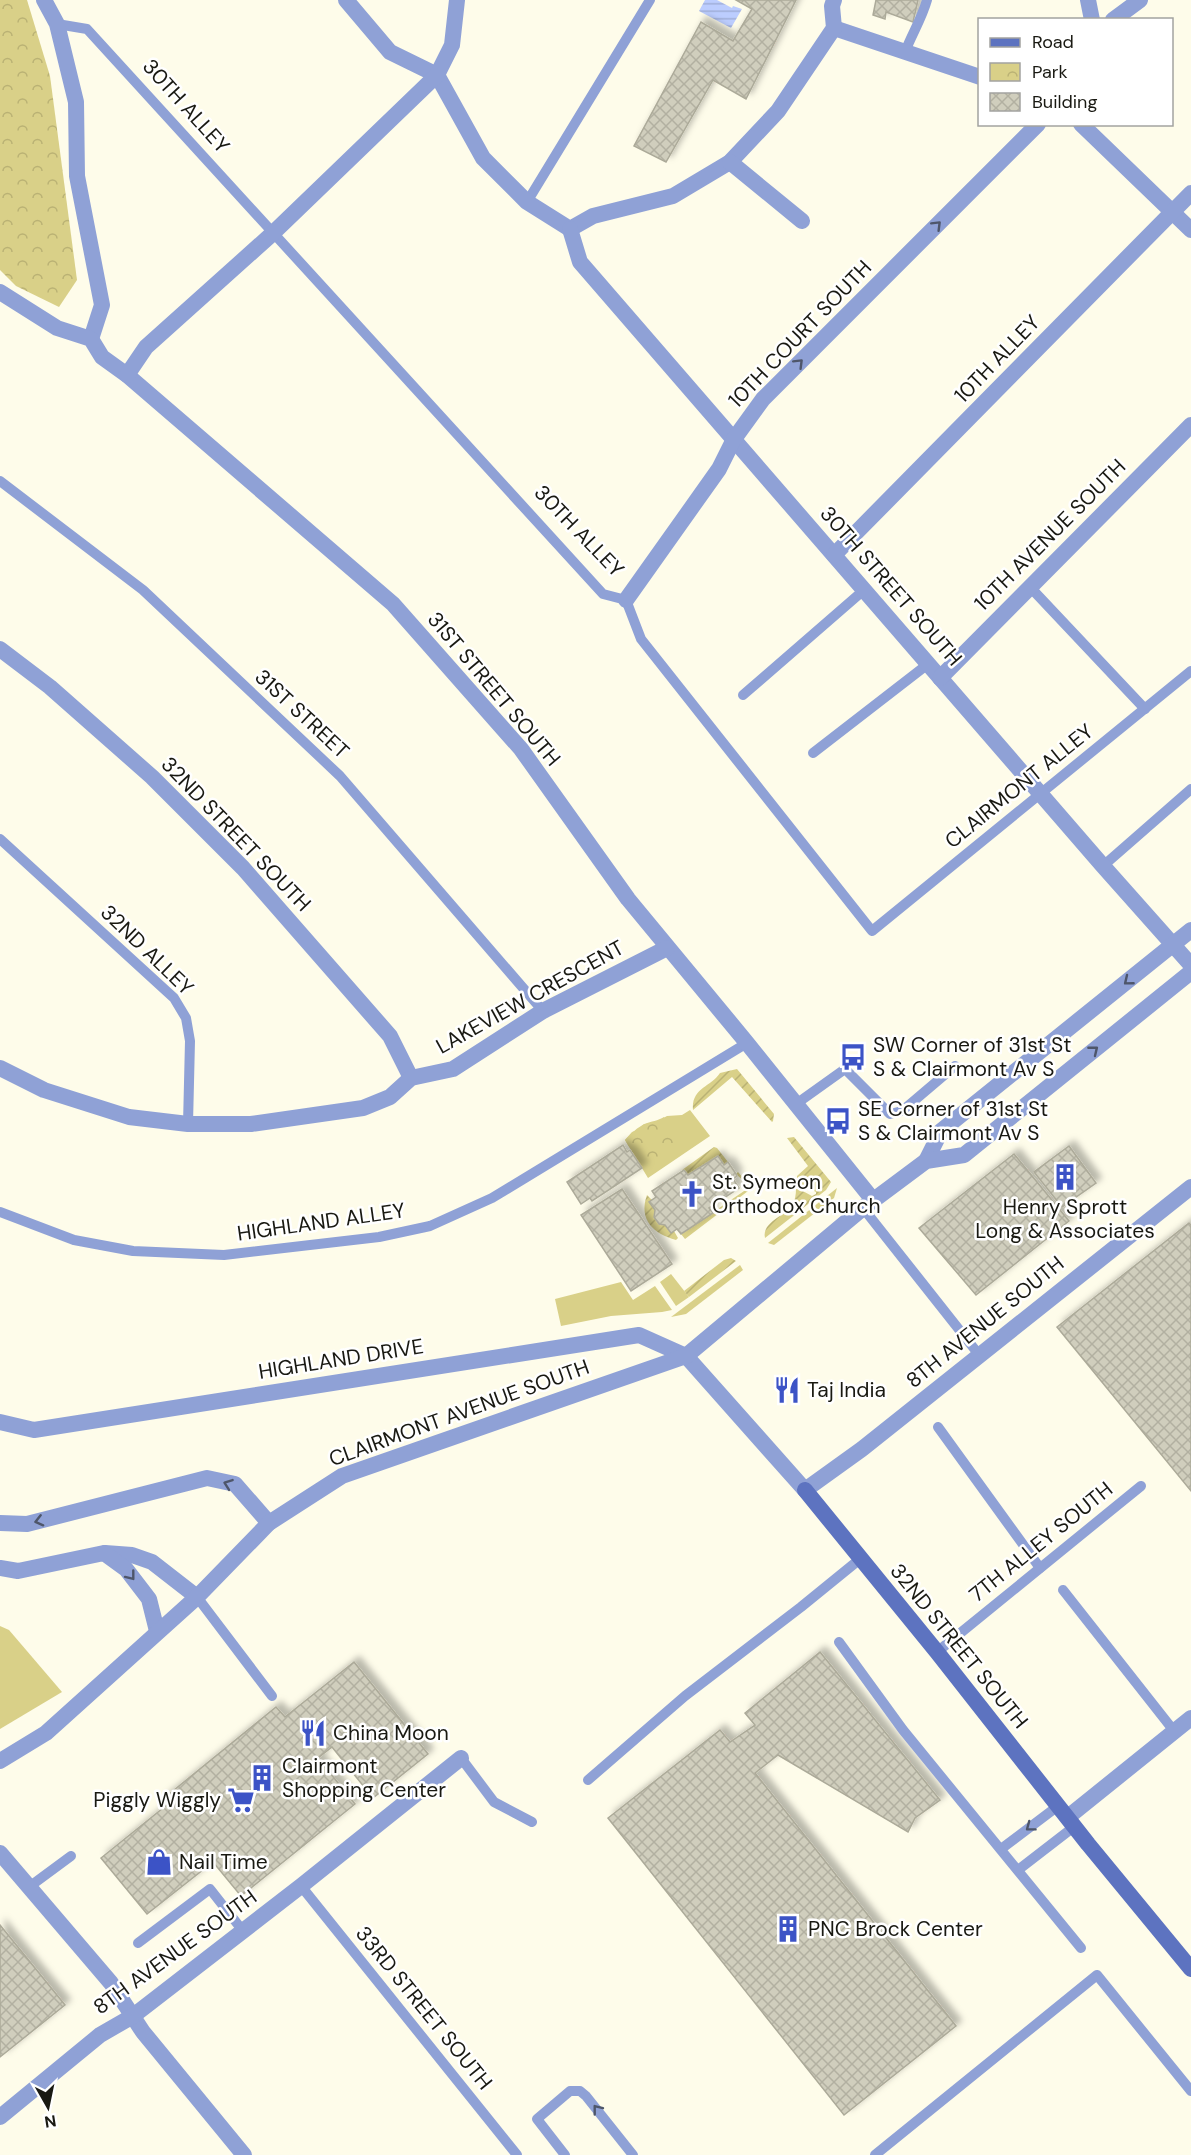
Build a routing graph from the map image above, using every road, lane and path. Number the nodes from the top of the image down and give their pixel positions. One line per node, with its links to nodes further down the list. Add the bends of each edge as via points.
1 (44, 0): 11 (street)
2 (346, 0): 14 (street, via 390,52)
3 (457, 0): 14 (street, via 452,45)
4 (650, 0): 20 (lane)
5 (834, 0): 12 (street)
6 (927, 0): 13 (lane)
7 (1088, 0): 9 (street)
8 (1140, 0): 10 (street)
9 (1092, 18)
10 (1116, 18)
11 (57, 24): 25 (lane, 30TH ALLEY, via 87,29); 27 (street, via 76,102 77,176 102,305)
12 (834, 27): 13 (street); 18 (street, via 778,111)
13 (905, 52): 15 (street)
14 (437, 75): 20 (street, via 483,158); 25 (street)
15 (978, 75)
16 (1036, 126): 30 (street, 10TH COURT SOUTH, one-way to 16, via 763,399)
17 (1084, 126): 21 (street)
18 (730, 162): 22 (street); 23 (street, via 672,196 593,216)
19 (1191, 193): 21 (street, 10TH ALLEY)
20 (527, 202): 23 (street)
21 (1172, 211): 24 (street); 32 (street, 10TH ALLEY)
22 (802, 221)
23 (570, 229): 30 (street, 30TH STREET SOUTH, via 580,262)
24 (1191, 230)
25 (272, 234): 28 (street, via 146,347); 35 (lane, 30TH ALLEY, via 603,594)
26 (0, 292): 27 (street, via 57,328)
27 (91, 339): 28 (street, 31ST STREET SOUTH, via 102,357)
28 (127, 375): 50 (street, 31ST STREET SOUTH, via 393,604 521,749)
29 (1191, 425): 33 (street, 10TH AVENUE SOUTH)
30 (734, 439): 32 (street, 30TH STREET SOUTH); 35 (street, 10TH COURT SOUTH, via 719,469)
31 (0, 481): 53 (lane, 31ST STREET, via 143,590 340,776)
32 (834, 555): 34 (street, 30TH STREET SOUTH)
33 (1030, 587): 39 (street, 10TH AVENUE SOUTH); 41 (lane)
34 (864, 590): 37 (street, 30TH STREET SOUTH); 40 (lane)
35 (626, 600): 48 (lane, 30TH ALLEY, via 641,639)
36 (0, 649): 57 (street, 32ND STREET SOUTH, via 50,687 152,777 243,868 390,1036)
37 (928, 664): 39 (street, 30TH STREET SOUTH); 42 (lane)
38 (1191, 671): 41 (lane, CLAIRMONT ALLEY)
39 (940, 678): 44 (street, 30TH STREET SOUTH)
40 (743, 695)
41 (1145, 709): 44 (lane, CLAIRMONT ALLEY)
42 (813, 753)
43 (1191, 789): 46 (lane)
44 (1041, 794): 46 (street, 30TH STREET SOUTH); 48 (lane, CLAIRMONT ALLEY)
45 (0, 839): 59 (lane, 32ND ALLEY, via 174,998 186,1018 190,1041)
46 (1103, 866): 49 (street, 30TH STREET SOUTH)
47 (1191, 930): 49 (street, CLAIRMONT AVENUE SOUTH)
48 (872, 931)
49 (1173, 945): 51 (street, 30TH STREET SOUTH); 60 (street, CLAIRMONT AVENUE SOUTH, one-way to 60, via 941,1131)
50 (667, 948): 53 (street, LAKEVIEW CRESCENT); 54 (street, 31ST STREET SOUTH)
51 (1191, 964)
52 (1191, 972): 60 (street, CLAIRMONT AVENUE SOUTH, one-way to 52, via 964,1155)
53 (543, 1011): 57 (street, LAKEVIEW CRESCENT, via 453,1069)
54 (747, 1043): 58 (street, 31ST STREET SOUTH); 63 (lane, HIGHLAND ALLEY, via 492,1198 429,1226 379,1237 224,1255 133,1251 74,1240)
55 (955, 1066): 58 (lane, via 902,1112 890,1114 844,1069)
56 (0, 1068): 59 (street, LAKEVIEW CRESCENT, via 44,1090 129,1117)
57 (411, 1078): 59 (street, LAKEVIEW CRESCENT, via 390,1097 363,1108 250,1124)
58 (796, 1104): 62 (street, 31ST STREET SOUTH)
59 (188, 1124)
60 (926, 1161): 62 (street, CLAIRMONT AVENUE SOUTH)
61 (1191, 1187): 65 (street, 8TH AVENUE SOUTH)
62 (868, 1204): 64 (street, CLAIRMONT AVENUE SOUTH); 65 (lane)
63 (0, 1212)
64 (686, 1356): 66 (street, HIGHLAND DRIVE, via 639,1335 34,1430); 69 (street, 32ND STREET SOUTH); 71 (street, CLAIRMONT AVENUE SOUTH, via 342,1476)
65 (980, 1356): 69 (street, 8TH AVENUE SOUTH)
66 (0, 1422)
67 (938, 1427): 75 (lane)
68 (1141, 1486): 75 (lane, 7TH ALLEY SOUTH)
69 (805, 1490): 73 (main road, 32ND STREET SOUTH)
70 (0, 1523): 71 (street, one-way to 70, via 235,1484 207,1478 27,1524)
71 (269, 1523): 77 (street, CLAIRMONT AVENUE SOUTH)
72 (104, 1553): 74 (street, via 18,1571); 77 (street, via 132,1555 152,1562); 78 (street, one-way to 78, via 126,1569 149,1599)
73 (860, 1559): 80 (main road, 32ND STREET SOUTH); 86 (lane, via 685,1695)
74 (0, 1568)
75 (1040, 1568): 80 (lane, 7TH ALLEY SOUTH)
76 (1064, 1590): 83 (lane)
77 (197, 1597): 78 (street, CLAIRMONT AVENUE SOUTH); 81 (lane)
78 (157, 1631): 85 (street, CLAIRMONT AVENUE SOUTH, via 46,1732)
79 (839, 1642): 89 (lane, via 903,1730)
80 (937, 1652): 87 (main road, 32ND STREET SOUTH)
81 (272, 1696)
82 (1191, 1718): 83 (street)
83 (1174, 1731): 87 (street)
84 (461, 1758): 88 (lane, via 494,1802); 93 (street, 8TH AVENUE SOUTH)
85 (0, 1761)
86 (588, 1780)
87 (1067, 1817): 89 (lane, one-way to 89); 92 (lane); 98 (main road, 32ND STREET SOUTH)
88 (532, 1822)
89 (1001, 1849): 92 (lane)
90 (0, 1852): 94 (street)
91 (71, 1856): 94 (lane)
92 (1018, 1870): 97 (lane)
93 (301, 1886): 95 (street, 8TH AVENUE SOUTH); 103 (lane, 33RD STREET SOUTH)
94 (29, 1887): 99 (street, via 111,1983)
95 (243, 1931): 96 (lane, via 210,1889); 99 (street, 8TH AVENUE SOUTH)
96 (138, 1943)
97 (1081, 1948)
98 (1191, 1969)
99 (133, 2016): 101 (street, 8TH AVENUE SOUTH, via 100,2036); 102 (street)
100 (1191, 2091): 106 (lane, via 1097,1975)
101 (0, 2116)
102 (244, 2155)
103 (517, 2155)
104 (565, 2155): 105 (lane, one-way to 104, via 580,2091 570,2091 537,2119)
105 (633, 2155)
106 (875, 2155)

